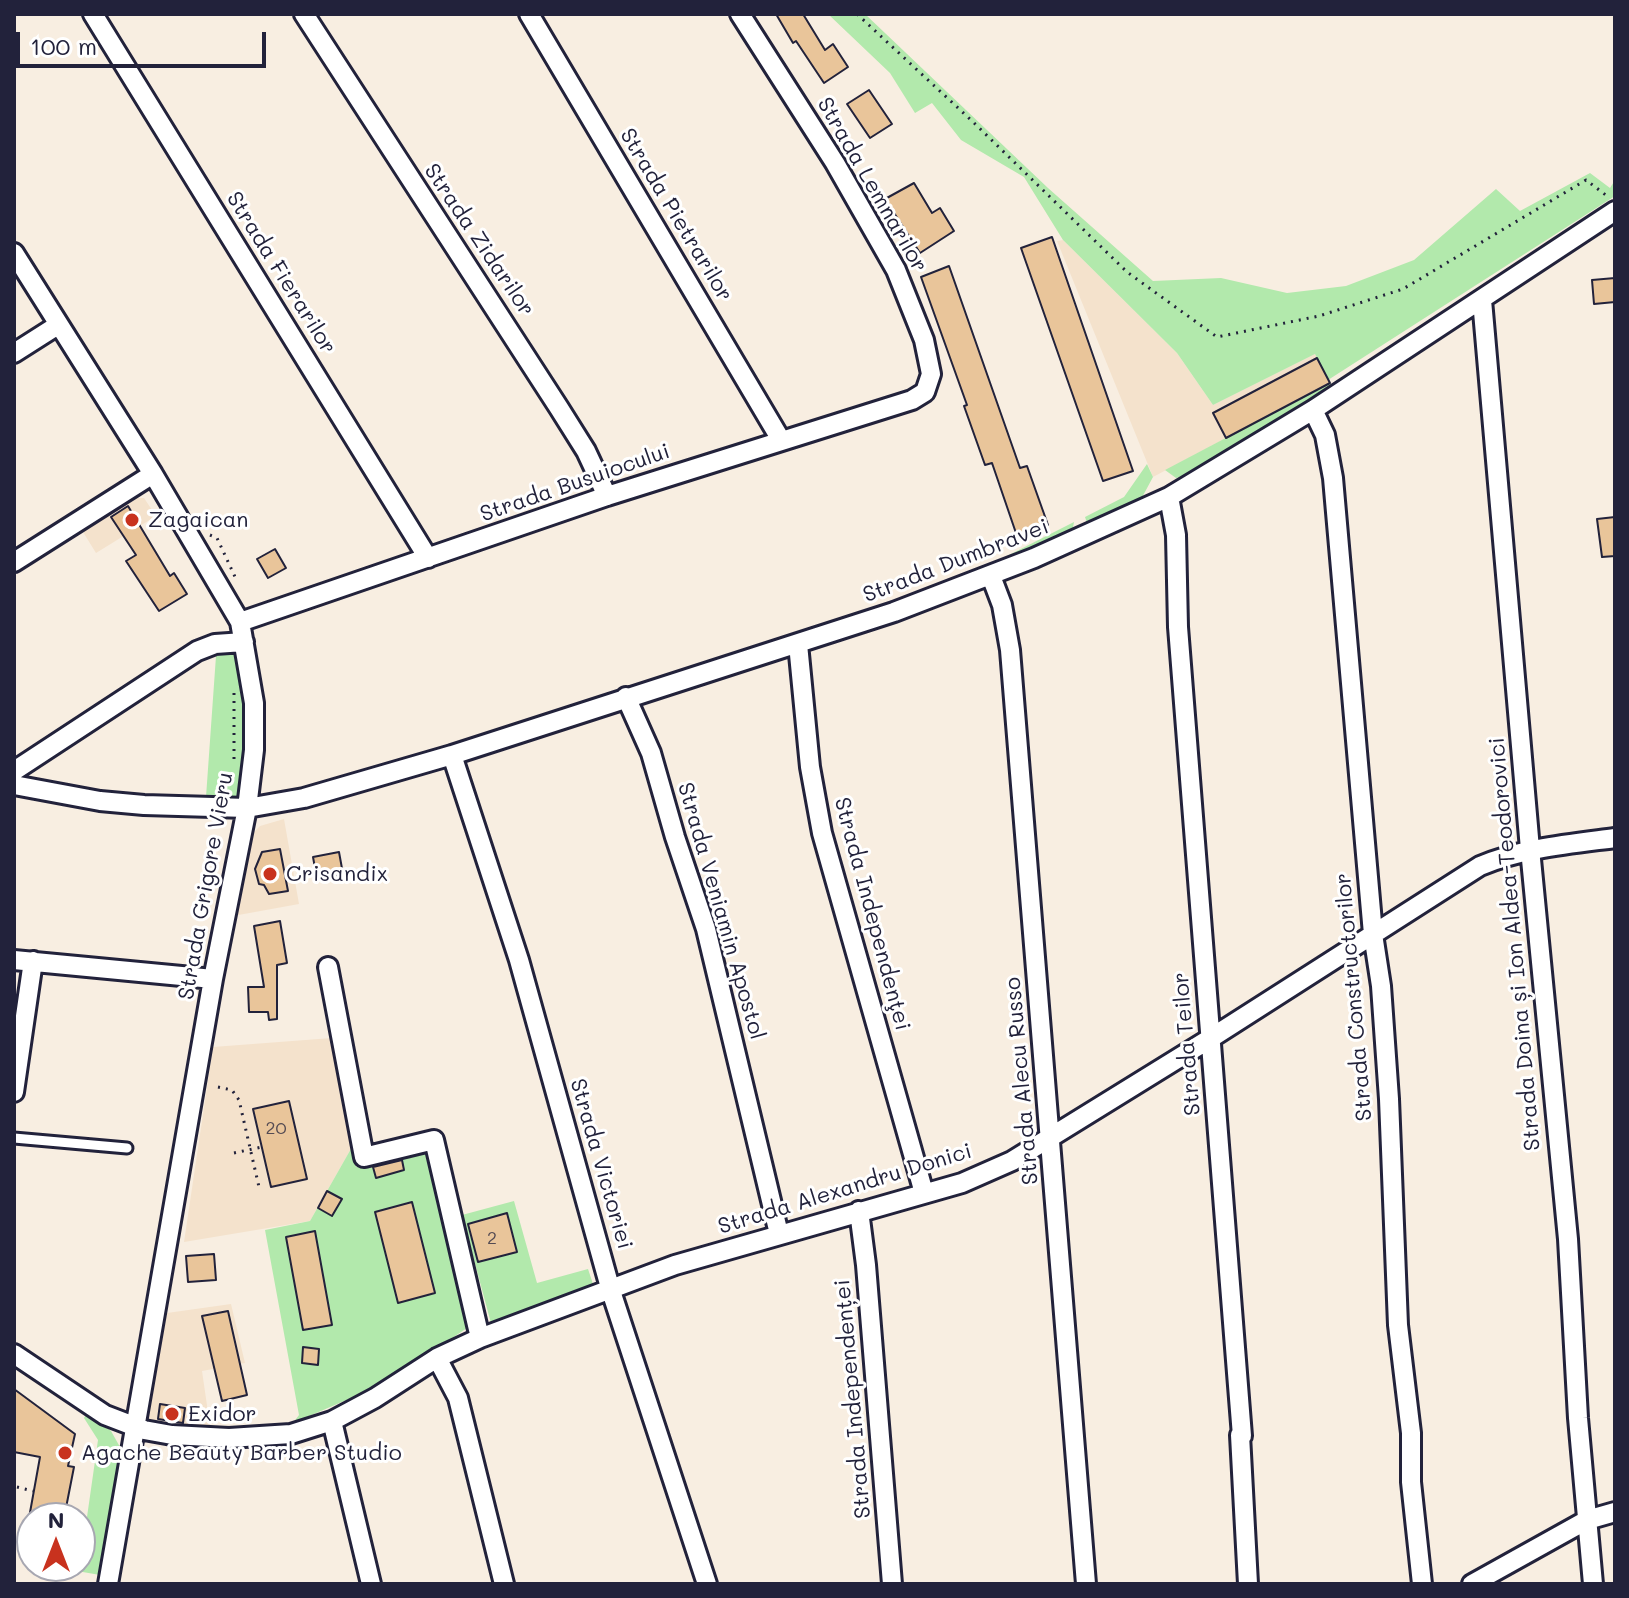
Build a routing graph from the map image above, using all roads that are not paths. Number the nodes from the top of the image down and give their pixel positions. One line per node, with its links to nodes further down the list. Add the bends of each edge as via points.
1 (93, 14): 16 (street, Strada Fierarilor)
2 (304, 14): 14 (street, Strada Zidarilor, via 559,408)
3 (529, 14): 12 (street, Strada Pietrarilor)
4 (740, 14): 10 (street, Strada Lemnarilor, via 896,270 924,340 931,374)
5 (1615, 211): 7 (street, Strada Dumbravei)
6 (14, 253): 8 (street, Strada Grigore Vieru)
7 (1482, 300): 11 (street, Strada Dumbravei); 28 (street, Strada Doina și Ion Aldea-Teodorovici)
8 (58, 325): 9 (street); 13 (street, Strada Grigore Vieru)
9 (14, 353)
10 (925, 392): 12 (street, Strada Busuiocului)
11 (1313, 410): 15 (street, Strada Dumbravei); 29 (street, Strada Constructorilor, via 1325,435 1333,478)
12 (781, 440): 14 (street, Strada Busuiocului)
13 (153, 474): 17 (street); 19 (street, Strada Grigore Vieru)
14 (607, 496): 16 (street, Strada Busuiocului)
15 (1169, 497): 18 (street, Strada Dumbravei); 33 (street, Strada Teilor, via 1176,535 1178,627)
16 (428, 558): 19 (street, Strada Busuiocului)
17 (14, 562)
18 (991, 576): 21 (street, Strada Dumbravei); 35 (street, Strada Alecu Russo, via 1010,650)
19 (240, 622): 20 (street, Strada Grigore Vieru)
20 (244, 642): 24 (street, via 197,651); 26 (street, Strada Grigore Vieru, via 255,728)
21 (798, 644): 22 (street, Strada Dumbravei); 38 (street, Strada Independenţei, via 822,833)
22 (626, 697): 23 (street, Strada Dumbravei); 40 (street, Strada Veniamin Apostol, via 651,753 706,929)
23 (452, 755): 26 (street, Strada Dumbravei, via 304,798); 41 (street, Strada Victoriei, via 519,960)
24 (14, 771)
25 (14, 785): 26 (street, Strada Dumbravei, via 100,801)
26 (247, 808): 32 (street, Strada Grigore Vieru)
27 (1615, 838): 28 (street, Strada Alexandru Donici)
28 (1530, 849): 29 (street, Strada Alexandru Donici, via 1480,866); 48 (street, Strada Doina și Ion Aldea-Teodorovici, via 1568,1239)
29 (1373, 934): 33 (street, Strada Alexandru Donici); 56 (street, Strada Constructorilor, via 1389,1099 1398,1325)
30 (23, 960): 32 (street); 34 (street)
31 (328, 967): 42 (street, via 364,1157 434,1140)
32 (213, 979): 46 (street, Strada Grigore Vieru)
33 (1211, 1038): 35 (street, Strada Alexandru Donici); 55 (street, Strada Teilor, via 1242,1436)
34 (14, 1092)
35 (1050, 1137): 38 (street, Strada Alexandru Donici, via 1012,1161); 54 (street, Strada Alecu Russo)
36 (14, 1138): 37 (lane)
37 (127, 1148)
38 (924, 1193): 39 (street, Strada Alexandru Donici)
39 (859, 1211): 40 (street, Strada Alexandru Donici); 53 (street, Strada Independenței)
40 (779, 1234): 41 (street, Strada Alexandru Donici, via 675,1265)
41 (611, 1291): 42 (street, Strada Alexandru Donici); 52 (street, Strada Victoriei)
42 (480, 1338): 44 (street, Strada Alexandru Donici)
43 (14, 1354): 46 (street, Strada Alexandru Donici, via 82,1401)
44 (437, 1358): 45 (street, Strada Alexandru Donici); 51 (street, via 458,1398)
45 (332, 1421): 46 (street, Strada Alexandru Donici, via 291,1434 229,1438); 50 (street)
46 (134, 1428): 49 (street, Strada Grigore Vieru)
47 (1615, 1512): 48 (street)
48 (1587, 1520): 57 (street); 58 (street, Strada Doina și Ion Aldea-Teodorovici)
49 (108, 1584)
50 (371, 1584)
51 (504, 1584)
52 (707, 1584)
53 (892, 1584)
54 (1086, 1584)
55 (1248, 1584)
56 (1422, 1584)
57 (1472, 1584)
58 (1593, 1584)

